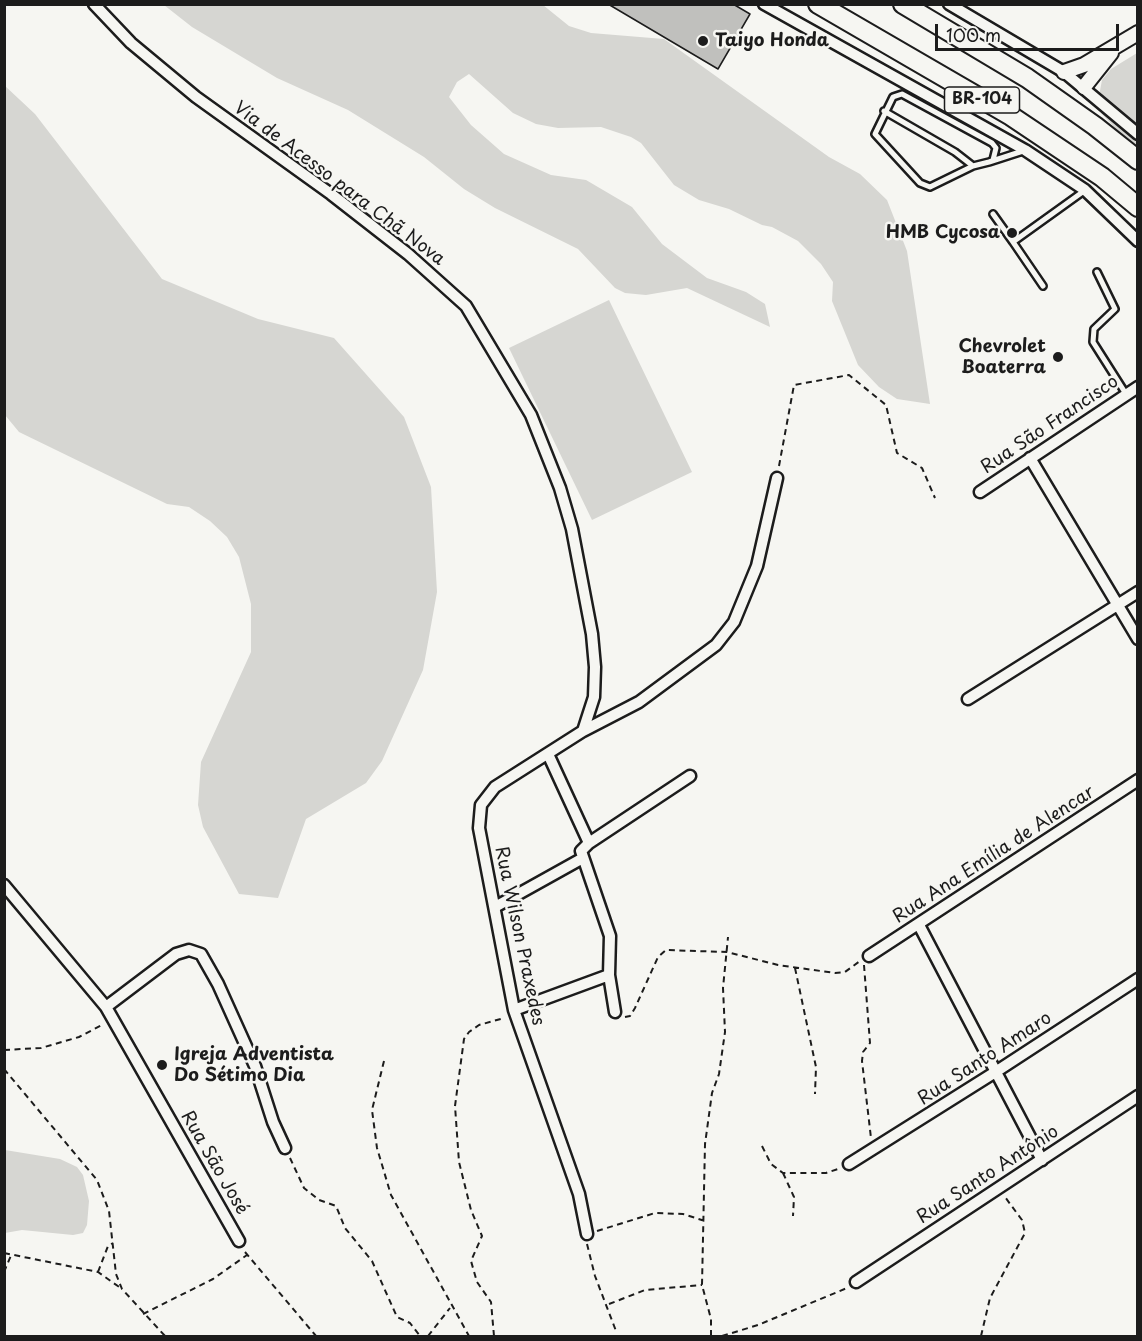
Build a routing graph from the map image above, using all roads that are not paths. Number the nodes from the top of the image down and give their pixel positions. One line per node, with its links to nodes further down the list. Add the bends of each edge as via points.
1 (94, 4): 32 (street, Via de Acesso para Chã Nova, via 131,43 196,98 348,207 438,278 466,306 531,415 572,529 595,667 594,697)
2 (764, 4): 12 (street)
3 (818, 4): 17 (highway, BR-104, via 1011,116 1102,177)
4 (903, 4): 14 (highway, BR-104, via 1027,78)
5 (949, 4): 8 (street)
6 (1137, 33): 7 (street)
7 (1114, 49): 8 (street); 9 (street)
8 (1064, 72): 9 (street)
9 (1084, 87): 11 (street)
10 (884, 111): 13 (lane, via 896,94 907,95 992,143 996,148); 15 (lane); 15 (lane, via 876,137 925,186 936,186)
11 (1137, 134)
12 (1025, 150): 13 (lane); 16 (street)
13 (993, 160): 15 (lane)
14 (1137, 160)
15 (974, 166)
16 (1085, 190): 19 (street); 20 (lane)
17 (1137, 207)
18 (993, 214): 20 (lane)
19 (1137, 241)
20 (1013, 242): 22 (lane)
21 (1097, 272): 24 (lane, via 1115,309 1094,328 1093,342)
22 (1043, 286)
23 (1137, 387): 24 (street, Rua São Francisco)
24 (1126, 394): 25 (street, Rua São Francisco)
25 (1030, 458): 27 (street, Rua São Francisco); 29 (street)
26 (777, 478): 32 (street, Rua Wilson Praxedes, via 757,566 727,632 706,654 639,702)
27 (980, 492)
28 (1137, 592): 29 (street)
29 (1116, 606): 30 (street); 31 (street)
30 (1137, 639)
31 (968, 699)
32 (583, 731): 33 (street, Rua Wilson Praxedes)
33 (548, 754): 36 (street); 39 (street, Rua Wilson Praxedes, via 495,787 481,805 479,828)
34 (690, 776): 36 (street)
35 (1137, 780): 40 (street, Rua Ana Emília de Alencar)
36 (589, 843): 37 (street, via 581,849)
37 (583, 858): 39 (street); 42 (street, via 610,936)
38 (4, 885): 44 (street)
39 (495, 907): 45 (street, Rua Wilson Praxedes)
40 (920, 925): 41 (street, Rua Ana Emília de Alencar); 47 (street)
41 (869, 956)
42 (609, 975): 45 (street); 46 (street)
43 (1137, 979): 47 (street, Rua Santo Amaro)
44 (106, 1007): 49 (street, via 176,954 189,950 201,954 255,1066); 53 (street, Rua São José)
45 (515, 1012): 52 (street, Rua Wilson Praxedes, via 579,1194)
46 (615, 1012)
47 (997, 1071): 50 (street); 51 (street, Rua Santo Amaro)
48 (1137, 1096): 50 (street, Rua Santo Antônio)
49 (285, 1148)
50 (1042, 1160): 54 (street, Rua Santo Antônio)
51 (849, 1164)
52 (586, 1234)
53 (239, 1241)
54 (856, 1282)

